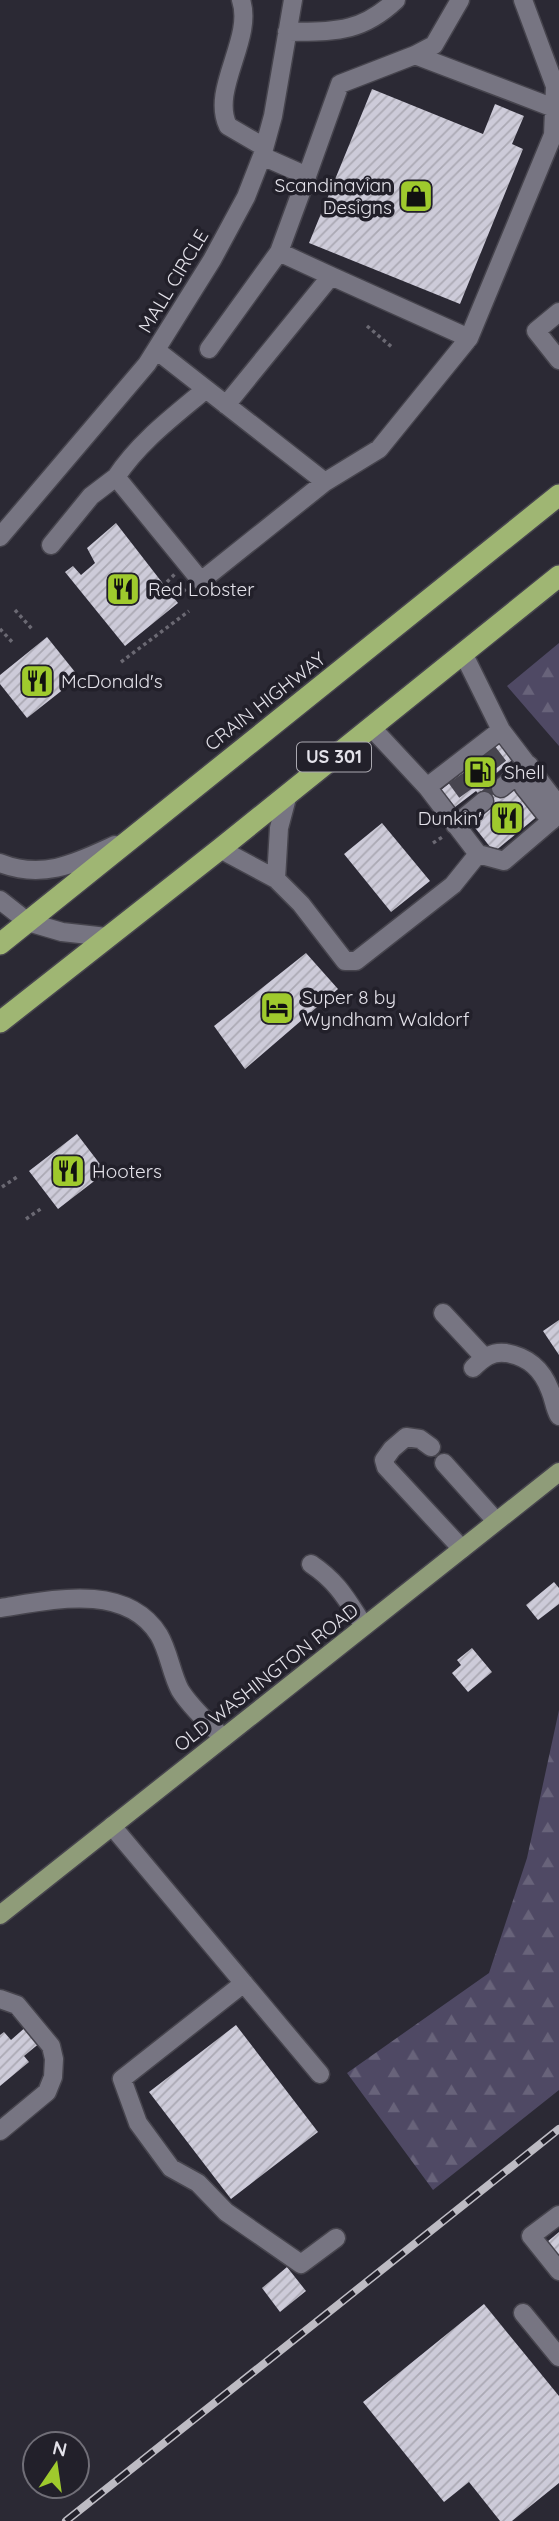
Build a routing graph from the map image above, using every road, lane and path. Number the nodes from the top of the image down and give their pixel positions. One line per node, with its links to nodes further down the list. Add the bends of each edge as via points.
1 (241, 0): 9 (street, via 241,30 222,107 228,127)
2 (293, 0): 6 (street, MALL CIRCLE)
3 (396, 0): 6 (street, via 363,24 343,30)
4 (460, 0): 7 (street, via 434,45)
5 (523, 0): 8 (street, via 555,86)
6 (287, 32): 9 (street, MALL CIRCLE)
7 (415, 55): 8 (street); 10 (street, via 340,84)
8 (554, 107): 15 (street, via 553,135)
9 (263, 151): 10 (street); 18 (street, MALL CIRCLE, via 246,197)
10 (307, 176): 11 (street)
11 (279, 252): 12 (street); 17 (street)
12 (331, 276): 15 (street); 21 (street)
13 (559, 312): 19 (street, via 536,331)
14 (367, 326): 16 (path)
15 (469, 338): 23 (street, via 379,449)
16 (393, 348)
17 (209, 349)
18 (156, 350): 20 (street); 25 (street, MALL CIRCLE)
19 (559, 360)
20 (206, 389): 21 (street); 22 (street, via 144,442)
21 (226, 405): 23 (street)
22 (116, 477): 23 (street, via 201,581); 26 (street, via 91,496)
23 (325, 482)
24 (559, 495): 44 (highway, CRAIN HIGHWAY)
25 (0, 537)
26 (51, 545)
27 (559, 576): 33 (highway, US 301)
28 (15, 610): 31 (path)
29 (189, 611): 34 (path)
30 (0, 629): 32 (path)
31 (32, 629)
32 (14, 644)
33 (463, 653): 35 (highway, US 301); 36 (street)
34 (121, 662)
35 (371, 727): 38 (street); 40 (highway, US 301)
36 (501, 730): 37 (street); 38 (street, via 471,760)
37 (530, 767): 39 (street); 42 (street, via 524,787)
38 (427, 786): 43 (street)
39 (501, 788)
40 (288, 794): 46 (highway, US 301); 49 (street, via 279,828)
41 (477, 802): 43 (street)
42 (556, 814): 47 (street, via 504,861)
43 (452, 829): 45 (path); 47 (street)
44 (131, 838): 48 (street, via 68,867 43,870); 51 (highway, CRAIN HIGHWAY)
45 (433, 843)
46 (220, 849): 49 (street); 52 (highway, US 301)
47 (478, 854): 49 (street, via 453,885 350,963)
48 (0, 863)
49 (276, 879)
50 (0, 900): 51 (street)
51 (29, 922): 52 (street, via 62,932); 53 (highway, CRAIN HIGHWAY)
52 (107, 937): 54 (highway, US 301)
53 (0, 944)
54 (0, 1022)
55 (17, 1177): 56 (path)
56 (2, 1187)
57 (42, 1208): 58 (path)
58 (26, 1219)
59 (443, 1313): 60 (street, via 478,1363 500,1353 533,1363)
60 (559, 1416)
61 (432, 1447): 65 (street, via 420,1438 406,1437 384,1460 386,1468)
62 (444, 1463): 64 (street)
63 (559, 1472): 64 (main road, OLD WASHINGTON ROAD)
64 (496, 1521): 65 (main road, OLD WASHINGTON ROAD)
65 (462, 1549): 68 (main road, OLD WASHINGTON ROAD)
66 (311, 1564): 68 (street, via 336,1584)
67 (0, 1608): 69 (street, via 72,1598 131,1608 151,1623 179,1688)
68 (364, 1626): 69 (main road, OLD WASHINGTON ROAD)
69 (223, 1738): 70 (main road, OLD WASHINGTON ROAD)
70 (112, 1826): 71 (main road, OLD WASHINGTON ROAD); 72 (street)
71 (0, 1915)
72 (244, 1983): 74 (street); 77 (street, via 122,2078 126,2090 138,2123 171,2168 198,2183 226,2212 301,2264)
73 (0, 1999): 75 (street, via 17,2005 51,2046 54,2059 47,2092)
74 (320, 2074)
75 (0, 2132)
76 (559, 2215): 78 (street, via 531,2236)
77 (336, 2238)
78 (559, 2271)
79 (523, 2313): 80 (street)
80 (559, 2357)

